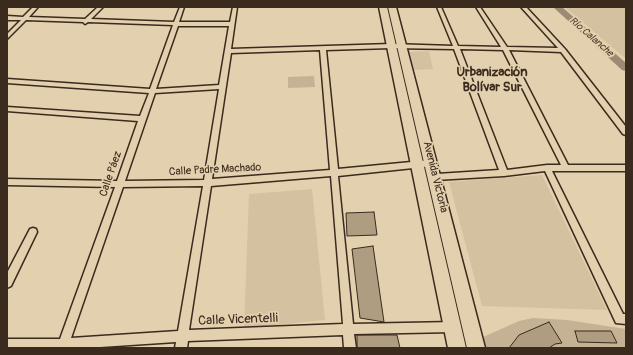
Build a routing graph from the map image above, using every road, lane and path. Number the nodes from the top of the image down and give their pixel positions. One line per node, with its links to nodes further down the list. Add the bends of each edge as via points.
1 (36, 7): 11 (street)
2 (101, 7): 12 (street)
3 (182, 7): 13 (street, Calle Páez)
4 (235, 7): 14 (street)
5 (383, 7): 16 (main road, Avenida Victoria)
6 (392, 7): 16 (main road, Avenida Victoria)
7 (439, 7): 17 (street)
8 (478, 7): 19 (street)
9 (523, 7): 20 (street)
10 (7, 18): 11 (street)
11 (25, 19): 12 (street); 15 (street)
12 (86, 22): 13 (street)
13 (175, 24): 14 (street); 25 (street, Calle Páez)
14 (232, 24): 21 (street)
15 (7, 37)
16 (397, 47): 17 (street); 18 (street); 29 (main road, Avenida Victoria)
17 (456, 47): 19 (street); 34 (street)
18 (323, 48): 21 (street); 33 (street)
19 (505, 48): 20 (street); 31 (street)
20 (563, 50): 28 (street)
21 (228, 51): 24 (street)
22 (10, 81): 23 (street); 25 (street)
23 (7, 87)
24 (222, 87): 25 (street); 37 (street)
25 (152, 90): 27 (street, Calle Páez)
26 (7, 109): 27 (street)
27 (142, 119): 38 (street, Calle Páez)
28 (626, 132)
29 (424, 164): 33 (street, Calle Padre Machado); 35 (main road, Avenida Victoria); 43 (main road, Avenida Victoria)
30 (547, 168): 31 (street); 34 (street); 41 (street, via 620,319)
31 (566, 168): 32 (street)
32 (626, 168)
33 (333, 173): 37 (street, Calle Padre Machado); 44 (street)
34 (504, 173): 35 (street)
35 (435, 177): 42 (main road, Avenida Victoria)
36 (7, 182): 38 (street, Calle Padre Machado)
37 (207, 183): 38 (street, Calle Padre Machado); 45 (street)
38 (118, 184): 47 (street, Calle Páez)
39 (33, 232): 40 (street)
40 (7, 283)
41 (626, 319)
42 (471, 326): 43 (street, Calle Vicentelli); 51 (main road, Avenida Victoria)
43 (453, 327): 44 (street, Calle Vicentelli); 50 (main road, Avenida Victoria)
44 (350, 329): 45 (street, Calle Vicentelli); 49 (street)
45 (183, 336): 47 (street, Calle Vicentelli); 48 (street)
46 (7, 345): 47 (street, Calle Vicentelli)
47 (63, 346)
48 (181, 348)
49 (350, 348)
50 (457, 348)
51 (476, 348)

